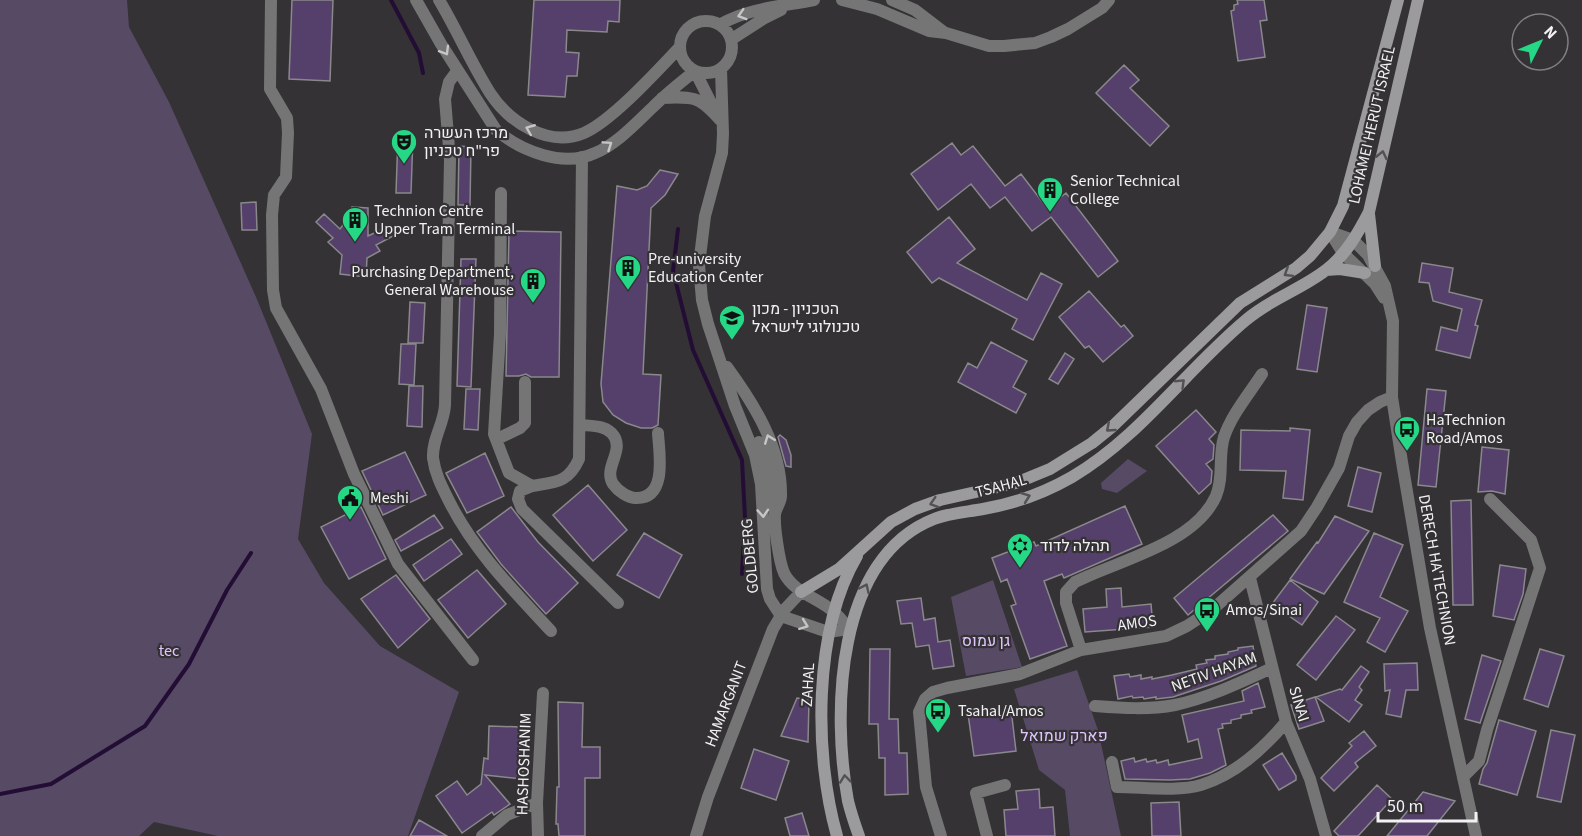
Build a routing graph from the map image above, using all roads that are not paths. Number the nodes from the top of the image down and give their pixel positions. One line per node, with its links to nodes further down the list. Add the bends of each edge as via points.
1 (271, 0): 47 (street, via 270,89 287,118 288,133 285,177 274,195 272,215 276,308 321,389 354,474 398,564)
2 (416, 0): 16 (street, one-way to 16)
3 (439, 0): 14 (street, one-way to 3, via 598,126 583,134 545,134 524,128 491,94)
4 (814, 0): 10 (street)
5 (842, 0): 12 (street, via 877,9 929,31)
6 (892, 0): 12 (street, via 915,10)
7 (1109, 0): 12 (street, via 1068,29 1035,43 989,46)
8 (1398, 0): 23 (main road, LOHAMEI HERUT ISRAEL, via 1343,206)
9 (1418, 0): 22 (main road, LOHAMEI HERUT ISRAEL, one-way to 9)
10 (793, 4): 11 (street, one-way to 11, via 734,17); 13 (street)
11 (721, 24): 13 (street); 14 (street, via 711,20 696,22 684,32)
12 (946, 33)
13 (732, 39): 15 (street, via 731,56)
14 (680, 47): 17 (street, via 685,62)
15 (721, 69): 17 (street, via 714,73); 19 (street, GOLDBERG)
16 (458, 71): 20 (street, via 488,119 508,140 545,155); 44 (street, via 449,82 445,99 450,160 449,276 445,405 434,444 435,471 460,523 478,549)
17 (695, 71): 18 (street); 19 (street)
18 (662, 98): 19 (street, via 695,98); 20 (street, one-way to 18, via 617,139)
19 (722, 122): 28 (street, GOLDBERG, via 722,153 705,216 699,265 704,308)
20 (582, 157): 32 (street)
21 (501, 193): 34 (street, via 500,334 494,434)
22 (1369, 212): 24 (main road, LOHAMEI HERUT ISRAEL); 27 (main road)
23 (1330, 232): 24 (street, DERECH HA'TECHNION); 25 (street, DERECH HA'TECHNION); 37 (main road, TSAHAL, one-way to 37, via 1296,268 1240,303 1092,443 1050,469 1016,483 915,509 891,522)
24 (1353, 240): 25 (main road, LOHAMEI HERUT ISRAEL); 27 (street, DERECH HA'TECHNION, via 1368,255)
25 (1344, 253): 26 (main road, TSAHAL); 27 (street, DERECH HA'TECHNION)
26 (1326, 270): 27 (main road); 43 (main road, TSAHAL, one-way to 26, via 875,567 914,529 935,519 1026,498 1070,478 1120,442 1245,320)
27 (1370, 270): 31 (street, DERECH HA'TECHNION, via 1390,306 1394,333)
28 (719, 356): 39 (street, GOLDBERG, one-way to 28, via 782,566 775,513 781,498 777,460 752,402); 42 (street, GOLDBERG, one-way to 42, via 755,455 767,589)
29 (1262, 374): 46 (street, via 1223,439 1221,478 1204,515 1186,532 1075,582 1066,592)
30 (525, 382): 34 (street, via 525,423)
31 (1392, 398): 38 (street, AMOS, via 1368,410 1357,422 1339,468 1306,523); 53 (street, DERECH HA'TECHNION, via 1430,628)
32 (581, 425): 33 (street, via 607,429 614,436 617,445 609,474 614,486 638,498 655,489 660,477); 35 (street, via 579,459 573,472 560,482)
33 (658, 433)
34 (497, 440): 35 (street, via 509,473)
35 (532, 486): 40 (street, via 520,490 522,509)
36 (1490, 499): 53 (street, via 1531,540 1540,568 1479,761)
37 (867, 543): 39 (main road, via 839,569); 41 (main road, ZAHAL, via 852,564)
38 (1250, 578): 46 (street, AMOS, via 1212,609 1166,636); 48 (street, SINAI)
39 (801, 592): 41 (street, GOLDBERG); 42 (street, HAMARGANIT)
40 (618, 603)
41 (835, 612): 43 (street, GOLDBERG); 45 (main road, ZAHAL)
42 (781, 616): 45 (street, one-way to 45); 58 (street, HAMARGANIT, via 758,665)
43 (849, 629): 45 (street); 60 (main road, TSAHAL, one-way to 43, via 849,804 842,747)
44 (550, 631)
45 (828, 632): 59 (main road, ZAHAL, via 822,748)
46 (1081, 650): 61 (street, AMOS, via 1020,674 947,688 925,699 919,712 926,787)
47 (472, 660)
48 (1272, 668): 50 (street, NETIV HAYAM, via 1173,705); 51 (street, SINAI)
49 (543, 693): 55 (street, HASHOSHANIM)
50 (1095, 706)
51 (1286, 722): 52 (street, via 1266,746 1228,774 1200,785 1117,787); 63 (street, SINAI, via 1310,780)
52 (1112, 762)
53 (1463, 777): 64 (street, DERECH HA'TECHNION)
54 (1005, 785): 62 (street, via 976,793)
55 (537, 803): 56 (street, via 507,815); 57 (street, HASHOSHANIM)
56 (482, 836)
57 (538, 836)
58 (696, 836)
59 (837, 836)
60 (859, 836)
61 (941, 836)
62 (987, 836)
63 (1326, 836)
64 (1476, 836)

